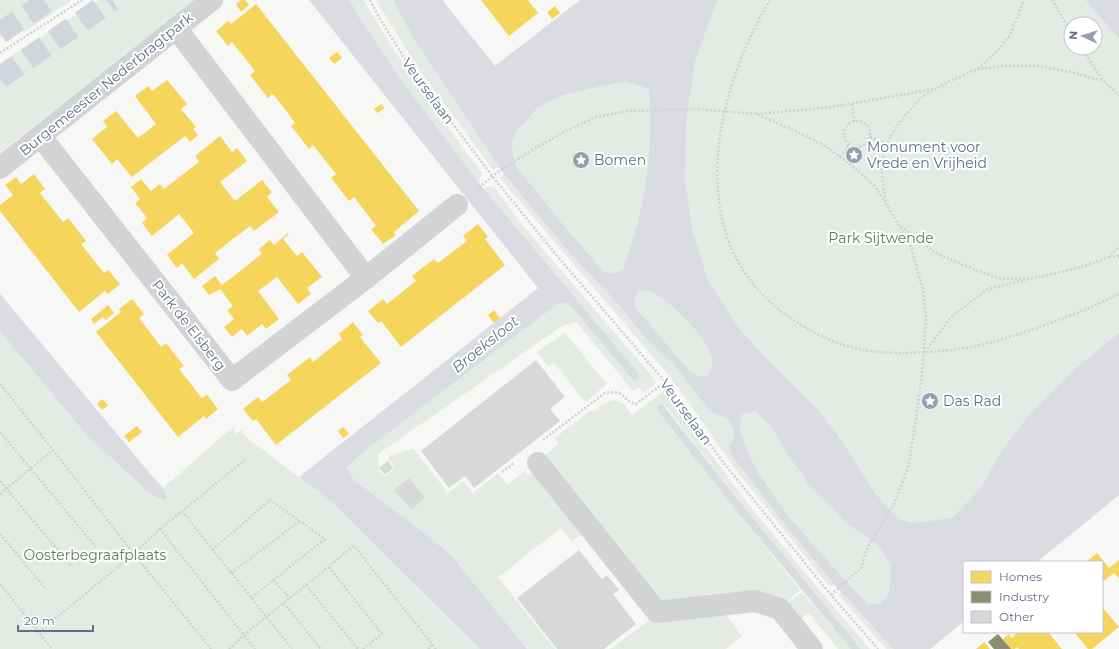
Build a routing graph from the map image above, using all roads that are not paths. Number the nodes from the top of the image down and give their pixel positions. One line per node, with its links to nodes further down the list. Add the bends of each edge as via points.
1 (212, 0): 2 (street, Burgemeester Nederbragtpark)
2 (176, 28): 3 (street, Burgemeester Nederbragtpark); 6 (street)
3 (41, 137): 4 (street, Burgemeester Nederbragtpark); 6 (street, Park de Elsberg, via 232,380)
4 (0, 168)
5 (457, 205): 6 (street, Park de Elsberg)
6 (366, 278)
7 (538, 453): 8 (street, via 657,612 755,600 780,609)
8 (812, 649)

